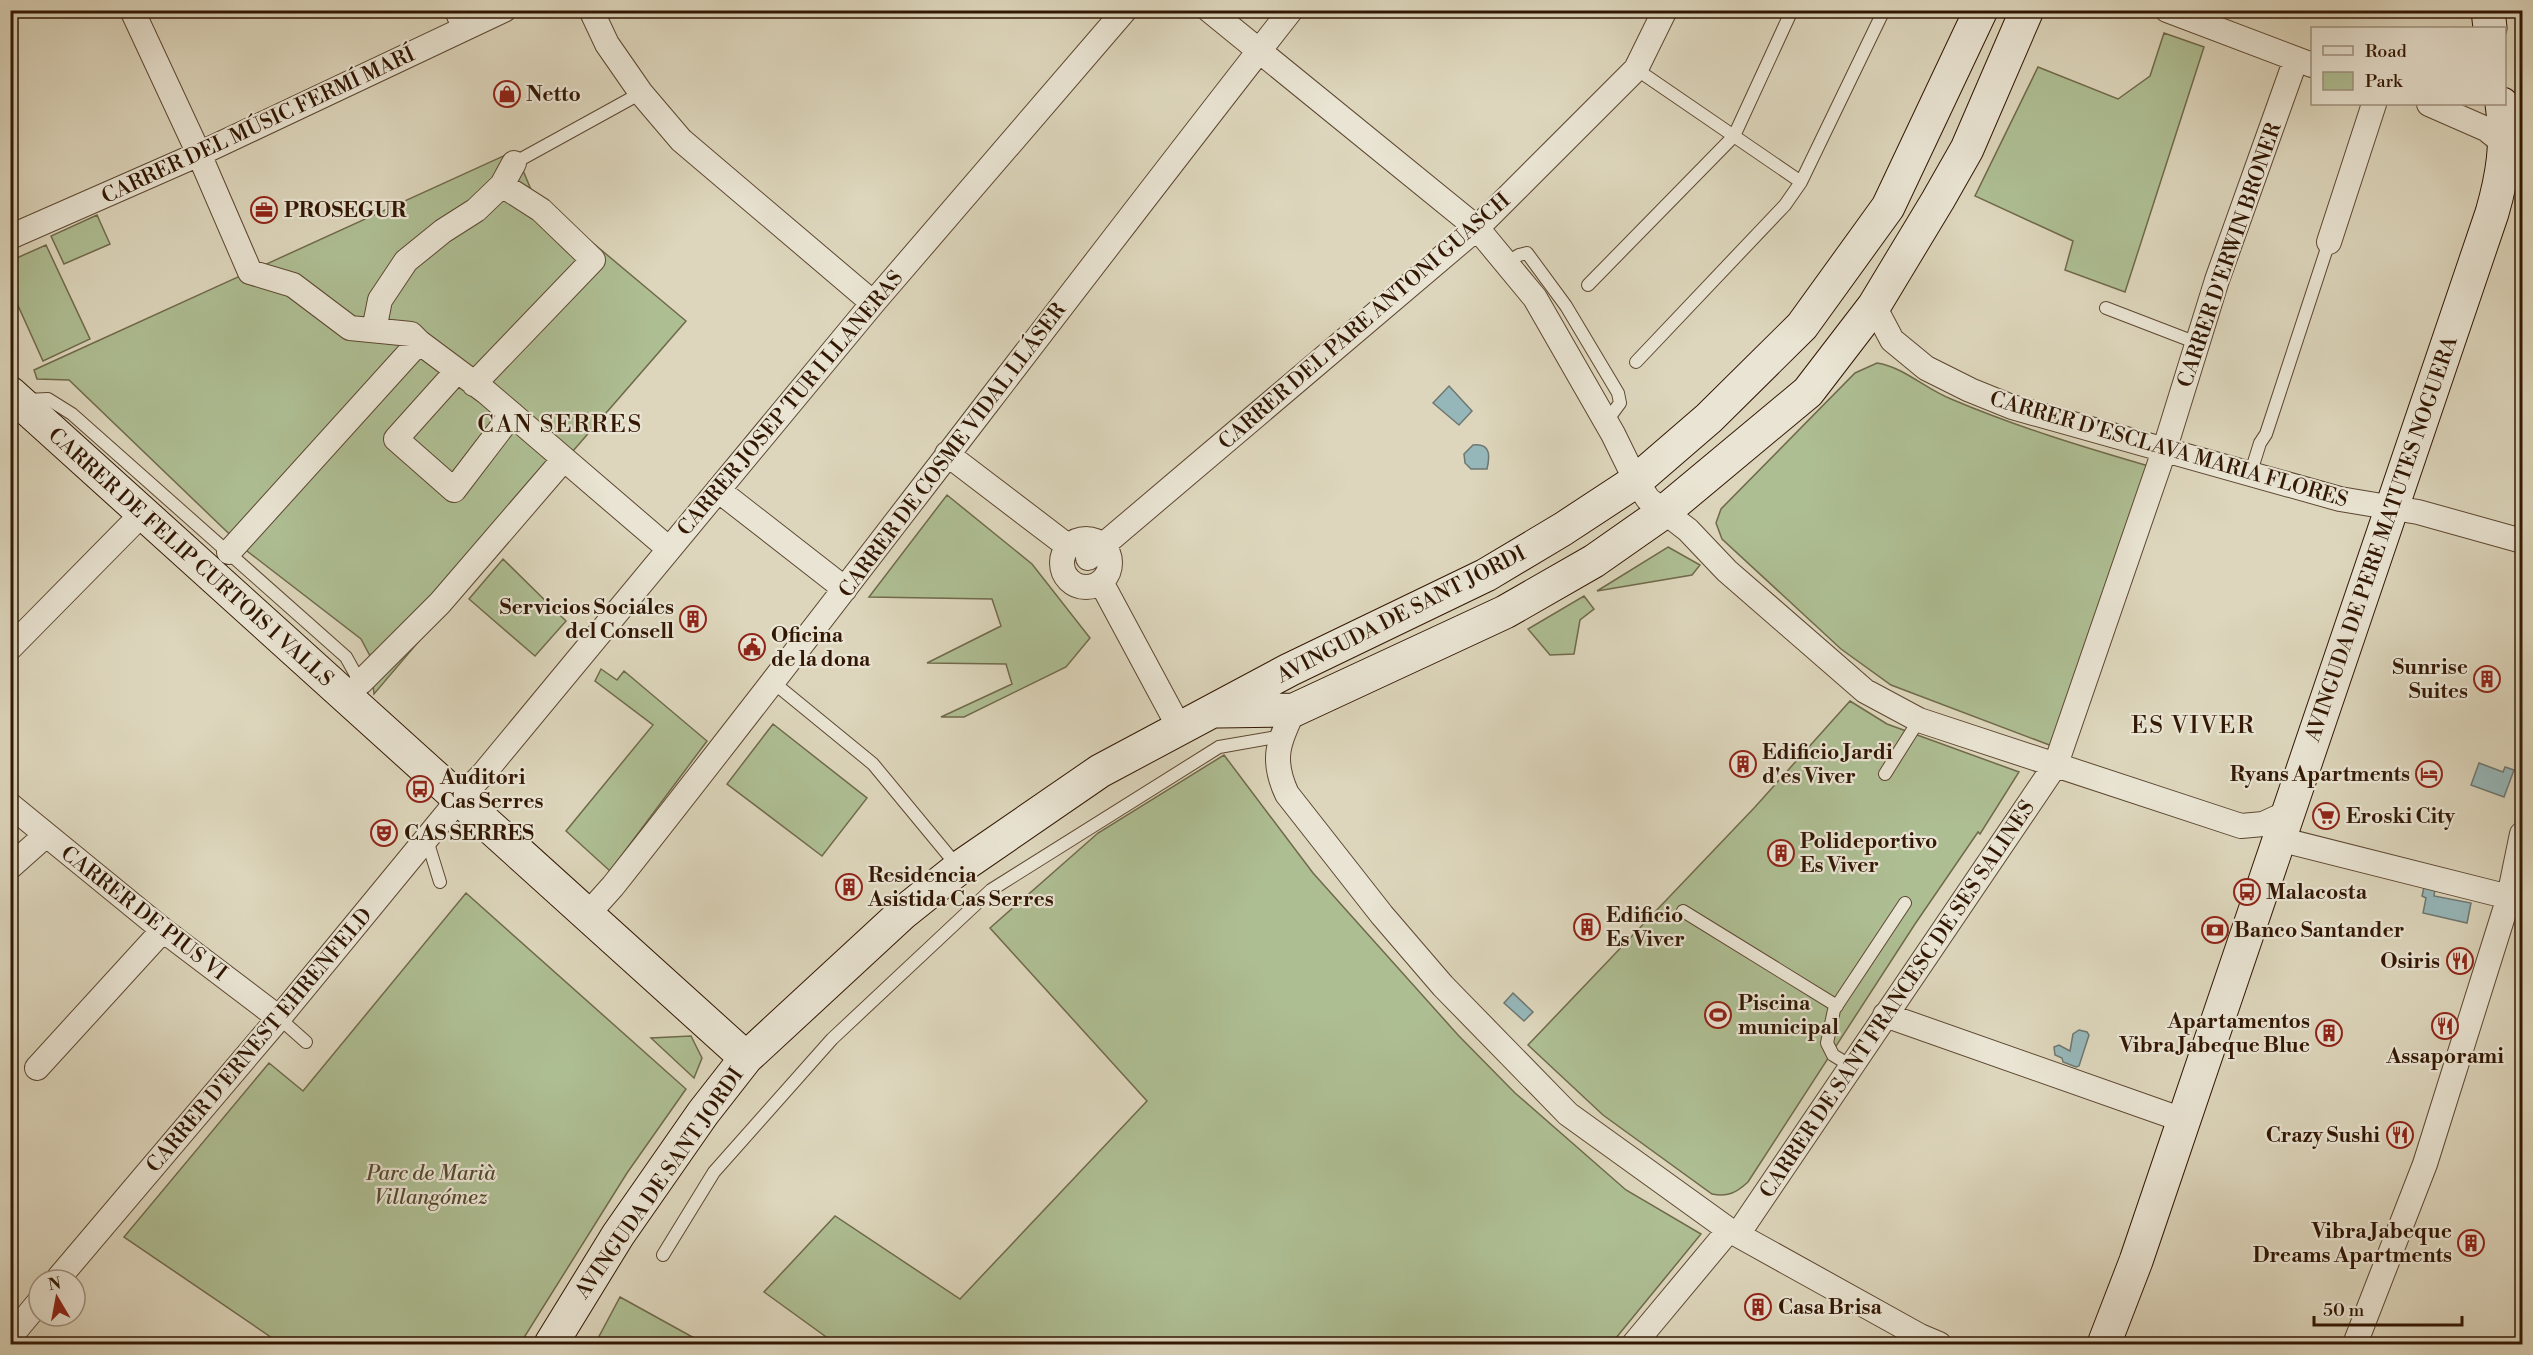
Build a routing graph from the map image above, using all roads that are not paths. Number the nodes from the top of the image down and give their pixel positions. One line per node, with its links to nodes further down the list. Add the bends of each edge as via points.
1 (132, 10): 26 (street)
2 (504, 10): 14 (street, CARRER DEL MÚSIC FERMÍ MARÍ)
3 (591, 10): 20 (street, via 607,44)
4 (1125, 10): 35 (street, CARRER JOSEP TUR I LLANERAS)
5 (1209, 10): 16 (street)
6 (1291, 10): 16 (street, CARRER DE COSME VIDAL LLÁSER)
7 (1665, 10): 18 (street, CARRER DEL PARE ANTONI GUASCH)
8 (1792, 10): 25 (lane)
9 (1884, 10): 29 (lane)
10 (1981, 10): 49 (street, AVINGUDA DE SANT JORDI, via 1888,207 1802,326 1709,418)
11 (2027, 10): 36 (street, AVINGUDA DE SANT JORDI, via 1967,149)
12 (2167, 10): 17 (street)
13 (2488, 10): 15 (street)
14 (455, 21): 26 (street, CARRER DEL MÚSIC FERMÍ MARÍ)
15 (2490, 27)
16 (1260, 50): 31 (street); 46 (street, CARRER DE COSME VIDAL LLÁSER)
17 (2304, 62): 40 (street, CARRER D'ERWIN BRONER, via 2217,280)
18 (1636, 69): 25 (lane); 31 (street, CARRER DEL PARE ANTONI GUASCH)
19 (2506, 92): 24 (street)
20 (641, 93): 28 (lane); 35 (street, via 681,140)
21 (2374, 105): 33 (street)
22 (2431, 105): 27 (street, via 2486,129)
23 (2502, 105): 27 (street, AVINGUDA DE PERE MATUTES NOGUERA)
24 (2523, 113)
25 (1734, 136): 29 (lane); 34 (lane)
26 (199, 154): 32 (street, CARRER DEL MÚSIC FERMÍ MARÍ); 38 (street, via 250,272 293,285 350,328)
27 (2511, 156): 51 (street, AVINGUDA DE PERE MATUTES NOGUERA)
28 (514, 163): 30 (street)
29 (1801, 182): 41 (lane, via 1785,205)
30 (502, 185): 38 (street, via 476,210 406,261 380,300); 42 (street, via 541,210 593,260)
31 (1477, 228): 49 (street, via 1535,298); 56 (street, CARRER DEL PARE ANTONI GUASCH)
32 (10, 237)
33 (2329, 242): 48 (lane)
34 (1588, 285)
35 (873, 303): 50 (street, CARRER JOSEP TUR I LLANERAS)
36 (1874, 306): 45 (street, CARRER D'ESCLAVA MARIA FLORES, via 1892,340 1926,368 1970,390 2012,407); 52 (street, AVINGUDA DE SANT JORDI, via 1808,392)
37 (2106, 308): 40 (lane)
38 (374, 330): 39 (street, via 411,334)
39 (418, 342): 42 (street); 57 (street)
40 (2198, 343): 45 (street, CARRER D'ERWIN BRONER)
41 (1636, 362)
42 (466, 377): 44 (street); 44 (street, via 396,439 454,490)
43 (14, 402): 53 (street, CARRER DE FELIP CURTOIS I VALLS); 57 (lane, CARRER DE FELIP CURTOIS I VALLS, via 48,399 72,414)
44 (512, 414): 47 (street)
45 (2164, 451): 48 (street, CARRER D'ESCLAVA MARIA FLORES); 67 (street, CARRER D'ERWIN BRONER)
46 (947, 454): 56 (street); 59 (street, CARRER DE COSME VIDAL LLÁSER)
47 (564, 459): 55 (street); 62 (street)
48 (2250, 475): 51 (street, CARRER D'ESCLAVA MARIA FLORES, via 2340,500)
49 (1635, 481): 52 (street); 63 (street, AVINGUDA DE SANT JORDI, via 1486,575)
50 (718, 490): 55 (street, CARRER JOSEP TUR I LLANERAS); 59 (street)
51 (2393, 507): 54 (street, CARRER D'ESCLAVA MARIA FLORES); 72 (street, AVINGUDA DE PERE MATUTES NOGUERA)
52 (1664, 512): 64 (street, via 1865,691); 65 (street, AVINGUDA DE SANT JORDI, via 1594,561 1505,612)
53 (143, 513): 60 (street); 62 (street, CARRER DE FELIP CURTOIS I VALLS)
54 (2523, 541)
55 (669, 549): 69 (street, CARRER JOSEP TUR I LLANERAS)
56 (1086, 550): 58 (street, via 1109,558 1109,571); 58 (street, via 1062,563 1068,580 1084,587)
57 (229, 552): 62 (lane, CARRER DE FELIP CURTOIS I VALLS, via 346,657)
58 (1101, 582): 66 (street)
59 (845, 589): 61 (street, CARRER DE COSME VIDAL LLÁSER)
60 (10, 648)
61 (774, 683): 77 (lane, via 873,764); 83 (street, CARRER DE COSME VIDAL LLÁSER)
62 (362, 697): 69 (street, CARRER DE FELIP CURTOIS I VALLS)
63 (1210, 711): 65 (street, AVINGUDA DE SANT JORDI); 66 (street, AVINGUDA DE SANT JORDI)
64 (1919, 720): 67 (street); 68 (lane)
65 (1288, 723): 93 (street, via 1277,752 1278,774 1287,794 1443,986 1568,1114); 94 (lane, via 1219,747 991,890 832,1039 714,1172)
66 (1179, 727): 77 (street, AVINGUDA DE SANT JORDI, via 1100,771)
67 (2056, 764): 71 (street); 86 (street, CARRER DE SANT FRANCESC DE SES SALINES)
68 (1885, 774)
69 (459, 799): 75 (street, CARRER D'ERNEST EHRENFELD); 83 (street, CARRER DE FELIP CURTOIS I VALLS, via 494,837)
70 (10, 805): 74 (street, CARRER DE PIUS VI)
71 (2241, 826): 72 (street); 78 (street)
72 (2283, 826): 78 (street, AVINGUDA DE PERE MATUTES NOGUERA); 80 (street)
73 (2523, 834): 80 (street)
74 (46, 836): 76 (street); 84 (street, CARRER DE PIUS VI)
75 (427, 840): 79 (lane); 87 (street, CARRER D'ERNEST EHRENFELD)
76 (10, 867)
77 (959, 868): 89 (street, AVINGUDA DE SANT JORDI, via 904,912)
78 (2268, 871): 92 (street, AVINGUDA DE PERE MATUTES NOGUERA)
79 (440, 882)
80 (2509, 897): 102 (street, via 2425,1164)
81 (1905, 903): 85 (lane)
82 (1683, 911): 85 (lane)
83 (587, 915): 89 (street, CARRER DE FELIP CURTOIS I VALLS, via 688,1016)
84 (163, 930): 87 (street, CARRER DE PIUS VI); 91 (street)
85 (1837, 1006): 90 (lane, via 1827,1044 1833,1055)
86 (1885, 1015): 90 (street, CARRER DE SANT FRANCESC DE SES SALINES); 92 (street)
87 (279, 1018): 88 (lane); 95 (street, CARRER D'ERNEST EHRENFELD)
88 (306, 1042)
89 (746, 1058): 98 (street, AVINGUDA DE SANT JORDI, via 618,1235)
90 (1851, 1066): 93 (street, CARRER DE SANT FRANCESC DE SES SALINES)
91 (37, 1068)
92 (2183, 1120): 101 (street, AVINGUDA DE PERE MATUTES NOGUERA)
93 (1734, 1232): 99 (street, CARRER DE SANT FRANCESC DE SES SALINES); 100 (street)
94 (663, 1255)
95 (67, 1268)
96 (27, 1316): 97 (street)
97 (10, 1337)
98 (551, 1344)
99 (1634, 1344)
100 (1939, 1344)
101 (2104, 1344)
102 (2355, 1344)

